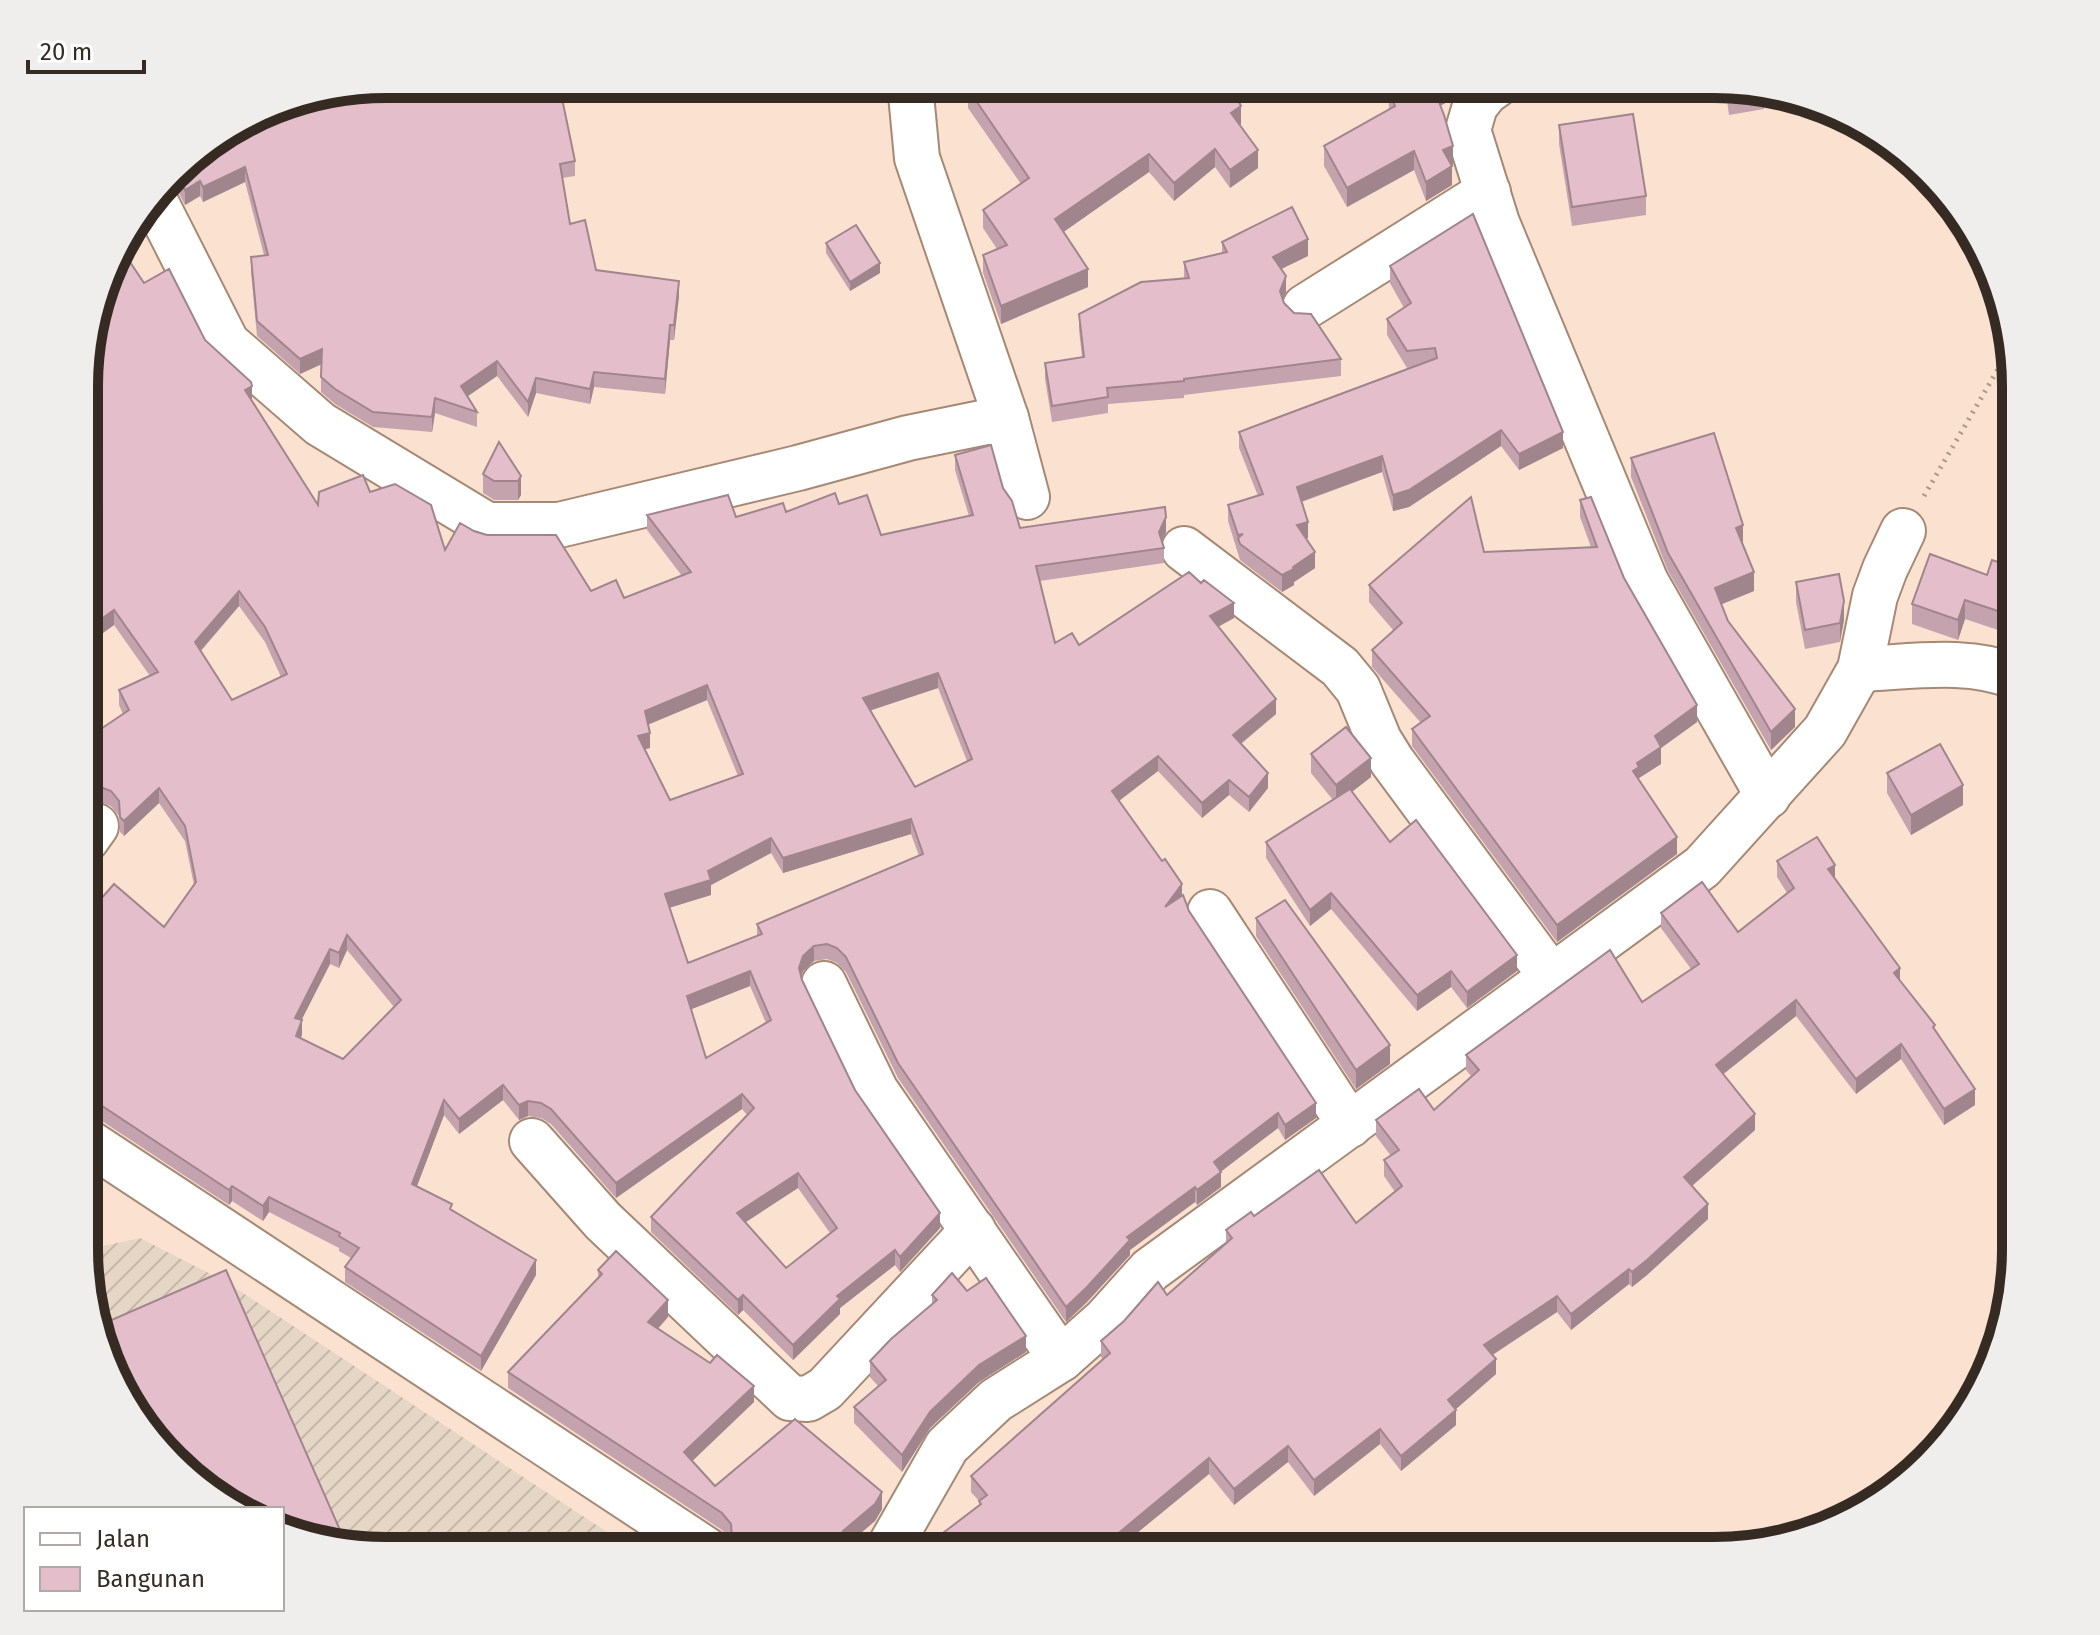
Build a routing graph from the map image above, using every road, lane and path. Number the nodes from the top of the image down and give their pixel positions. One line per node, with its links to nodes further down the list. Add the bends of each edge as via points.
1 (911, 98): 7 (street, via 917,158)
2 (1481, 98): 3 (street, via 1468,130)
3 (1488, 192): 5 (street); 13 (street, via 1646,582)
4 (159, 209): 7 (street, via 227,343 320,424 487,525 559,525)
5 (1305, 307)
6 (2001, 364): 9 (path)
7 (1006, 418): 8 (street)
8 (1027, 497)
9 (1903, 531): 11 (street, via 1875,596)
10 (1184, 549): 15 (street, via 1340,667 1358,689 1392,761)
11 (1860, 669): 12 (street, via 1965,665); 13 (street, via 1825,731)
12 (2002, 671)
13 (1768, 796): 15 (street, via 1702,867)
14 (1210, 912): 17 (street)
15 (1551, 976): 17 (street)
16 (824, 984): 20 (street, via 876,1091)
17 (1350, 1125): 21 (street, via 1150,1270)
18 (532, 1141): 20 (street, via 603,1221 790,1398 808,1399 825,1389)
19 (98, 1149): 22 (street)
20 (973, 1230): 21 (street)
21 (1061, 1359): 23 (street, via 996,1400 947,1446)
22 (687, 1537)
23 (895, 1537)

